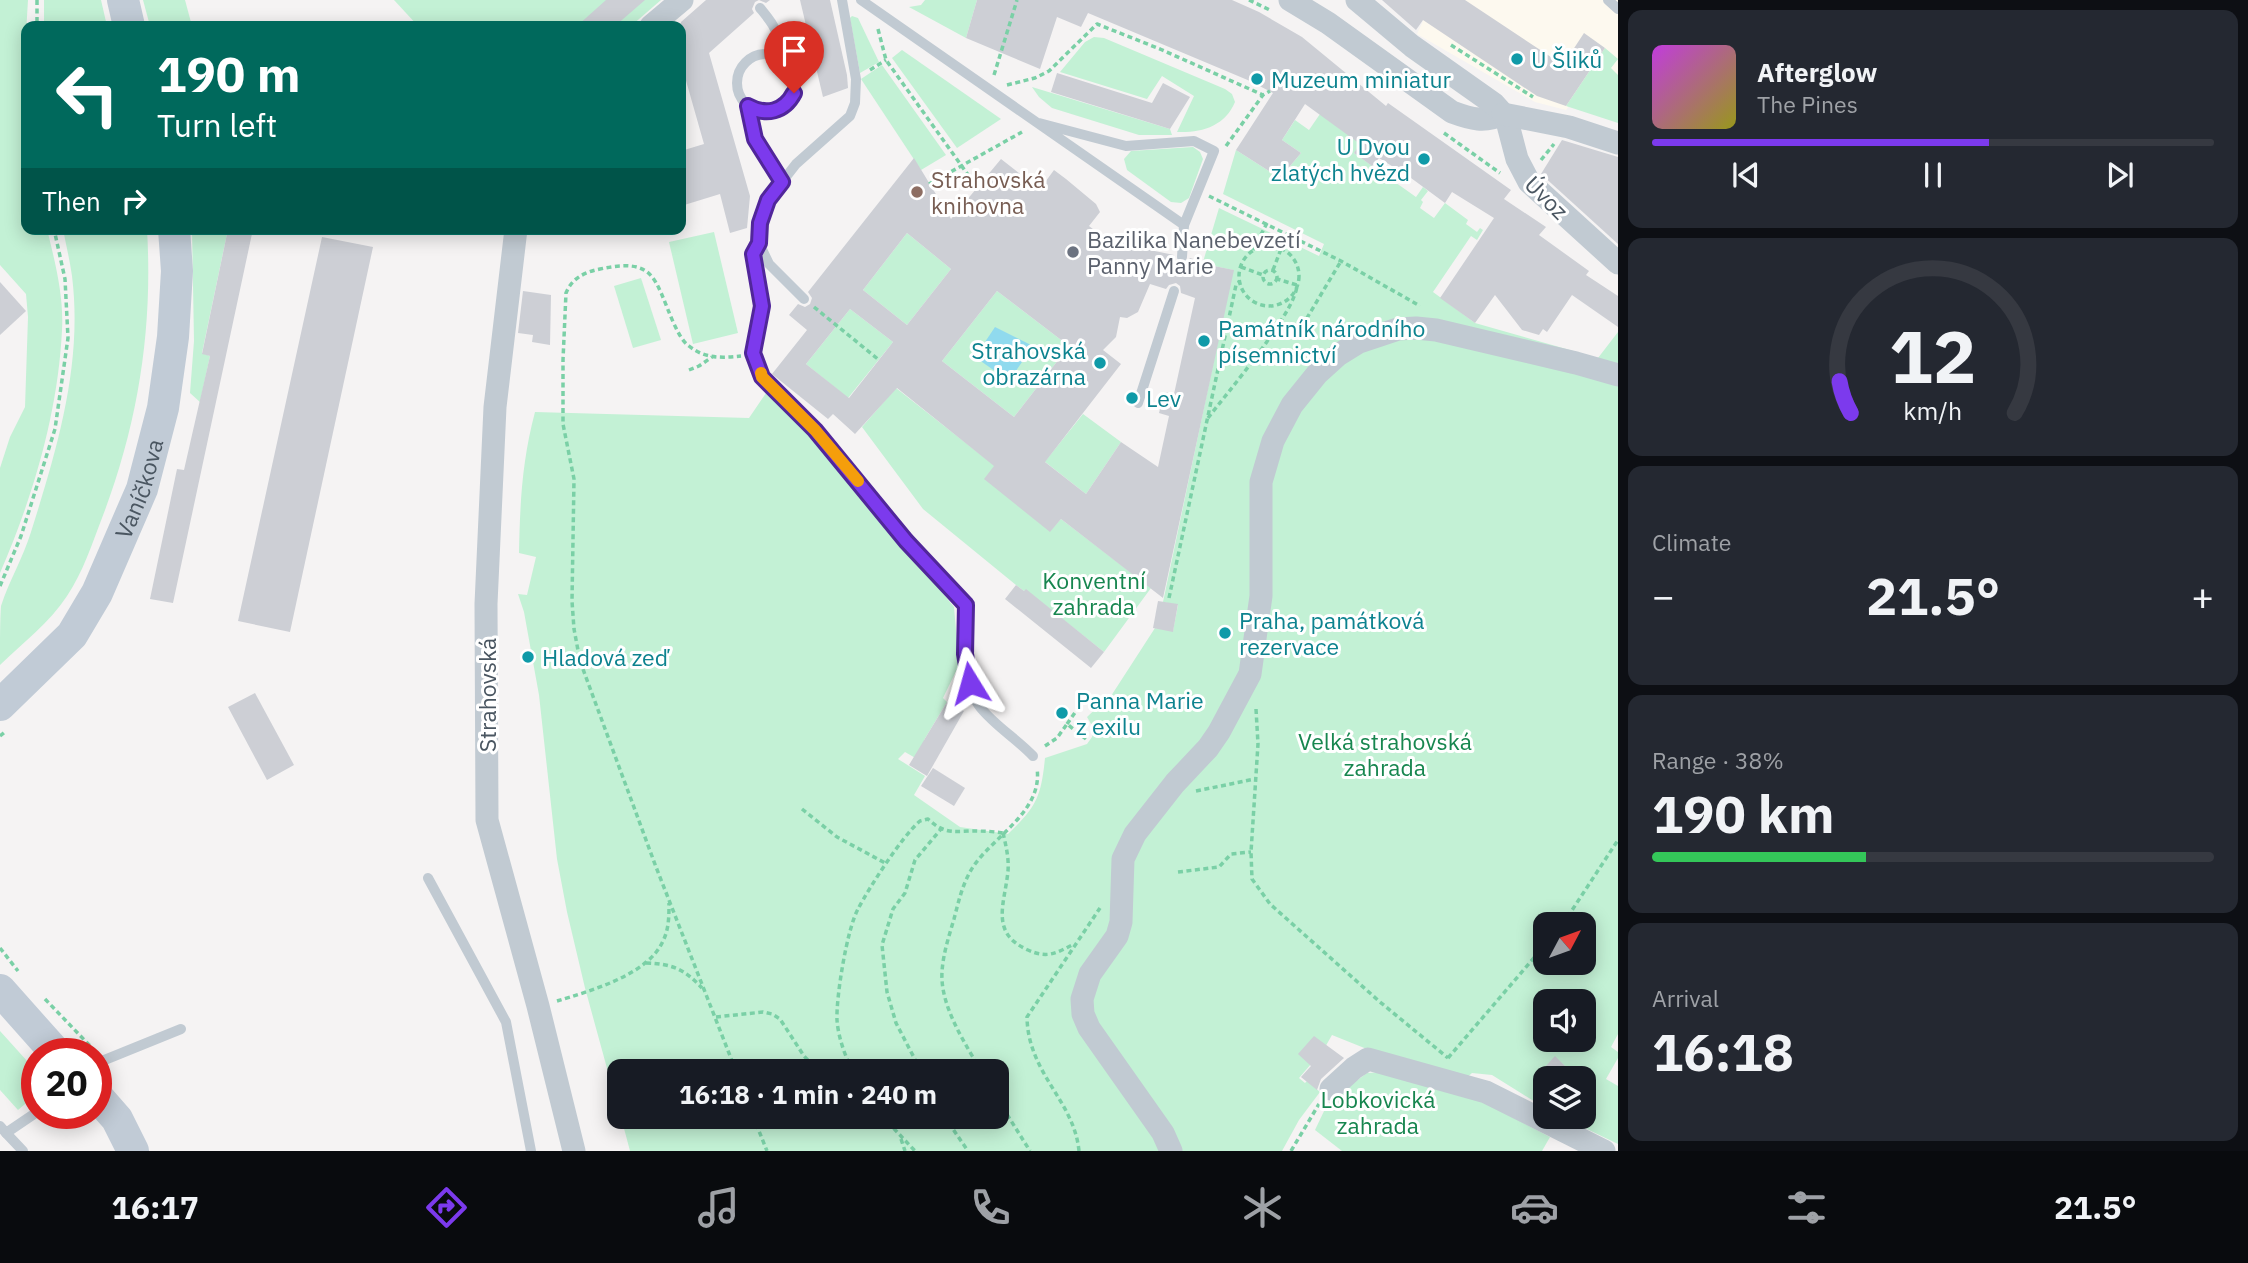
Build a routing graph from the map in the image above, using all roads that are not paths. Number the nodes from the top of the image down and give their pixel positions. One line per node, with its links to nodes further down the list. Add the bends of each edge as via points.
1 (123, 0): 10 (main road)
2 (682, 0): 11 (street)
3 (842, 0): 17 (lane, via 856,79 855,103 850,116)
4 (861, 0): 15 (lane)
5 (1290, 0): 14 (street, via 1452,112 1485,121)
6 (1357, 0): 14 (street)
7 (1608, 0): 9 (lane)
8 (760, 8): 12 (lane, via 778,36)
9 (1618, 9)
10 (128, 21)
11 (657, 21)
12 (774, 55): 13 (lane, via 758,55 740,70 737,85); 13 (lane, via 787,63 795,77 790,100 770,112)
13 (748, 106): 17 (lane, via 755,139)
14 (1503, 114): 16 (street, via 1569,127); 23 (street, Úvoz, via 1529,182)
15 (1039, 123): 18 (lane); 18 (lane, via 1126,146 1194,141 1214,151)
16 (1618, 143)
17 (782, 182): 21 (lane, via 768,200)
18 (1184, 225): 22 (lane)
19 (174, 235): 28 (main road, Vaníčkova, via 173,337 163,408 142,489 97,593 72,635)
20 (515, 235): 43 (street, Strahovská, via 495,407 486,604 487,820)
21 (759, 243): 25 (lane, via 769,264); 29 (lane, via 753,254 762,306 753,353 762,377 966,605 965,654 979,706)
22 (1182, 257)
23 (1618, 263)
24 (1174, 291): 27 (lane)
25 (804, 299)
26 (1618, 374): 44 (street, via 1436,330 1398,329 1359,342 1338,355 1292,405 1273,440 1261,482 1261,596 1250,674 1208,748 1135,834 1123,859 1117,936 1090,974 1082,999 1089,1028)
27 (1138, 403)
28 (0, 705)
29 (1032, 757)
30 (428, 878): 42 (lane, via 506,1022)
31 (11, 983): 33 (main road)
32 (181, 1029): 34 (lane)
33 (47, 1038)
34 (112, 1058)
35 (1331, 1089): 39 (street, via 1368,1059 1486,1092)
36 (112, 1113): 41 (main road)
37 (21, 1120): 38 (lane)
38 (3, 1130): 40 (lane)
39 (1581, 1146): 45 (street)
40 (23, 1151)
41 (133, 1151)
42 (531, 1151)
43 (574, 1151)
44 (1171, 1151)
45 (1604, 1151)

